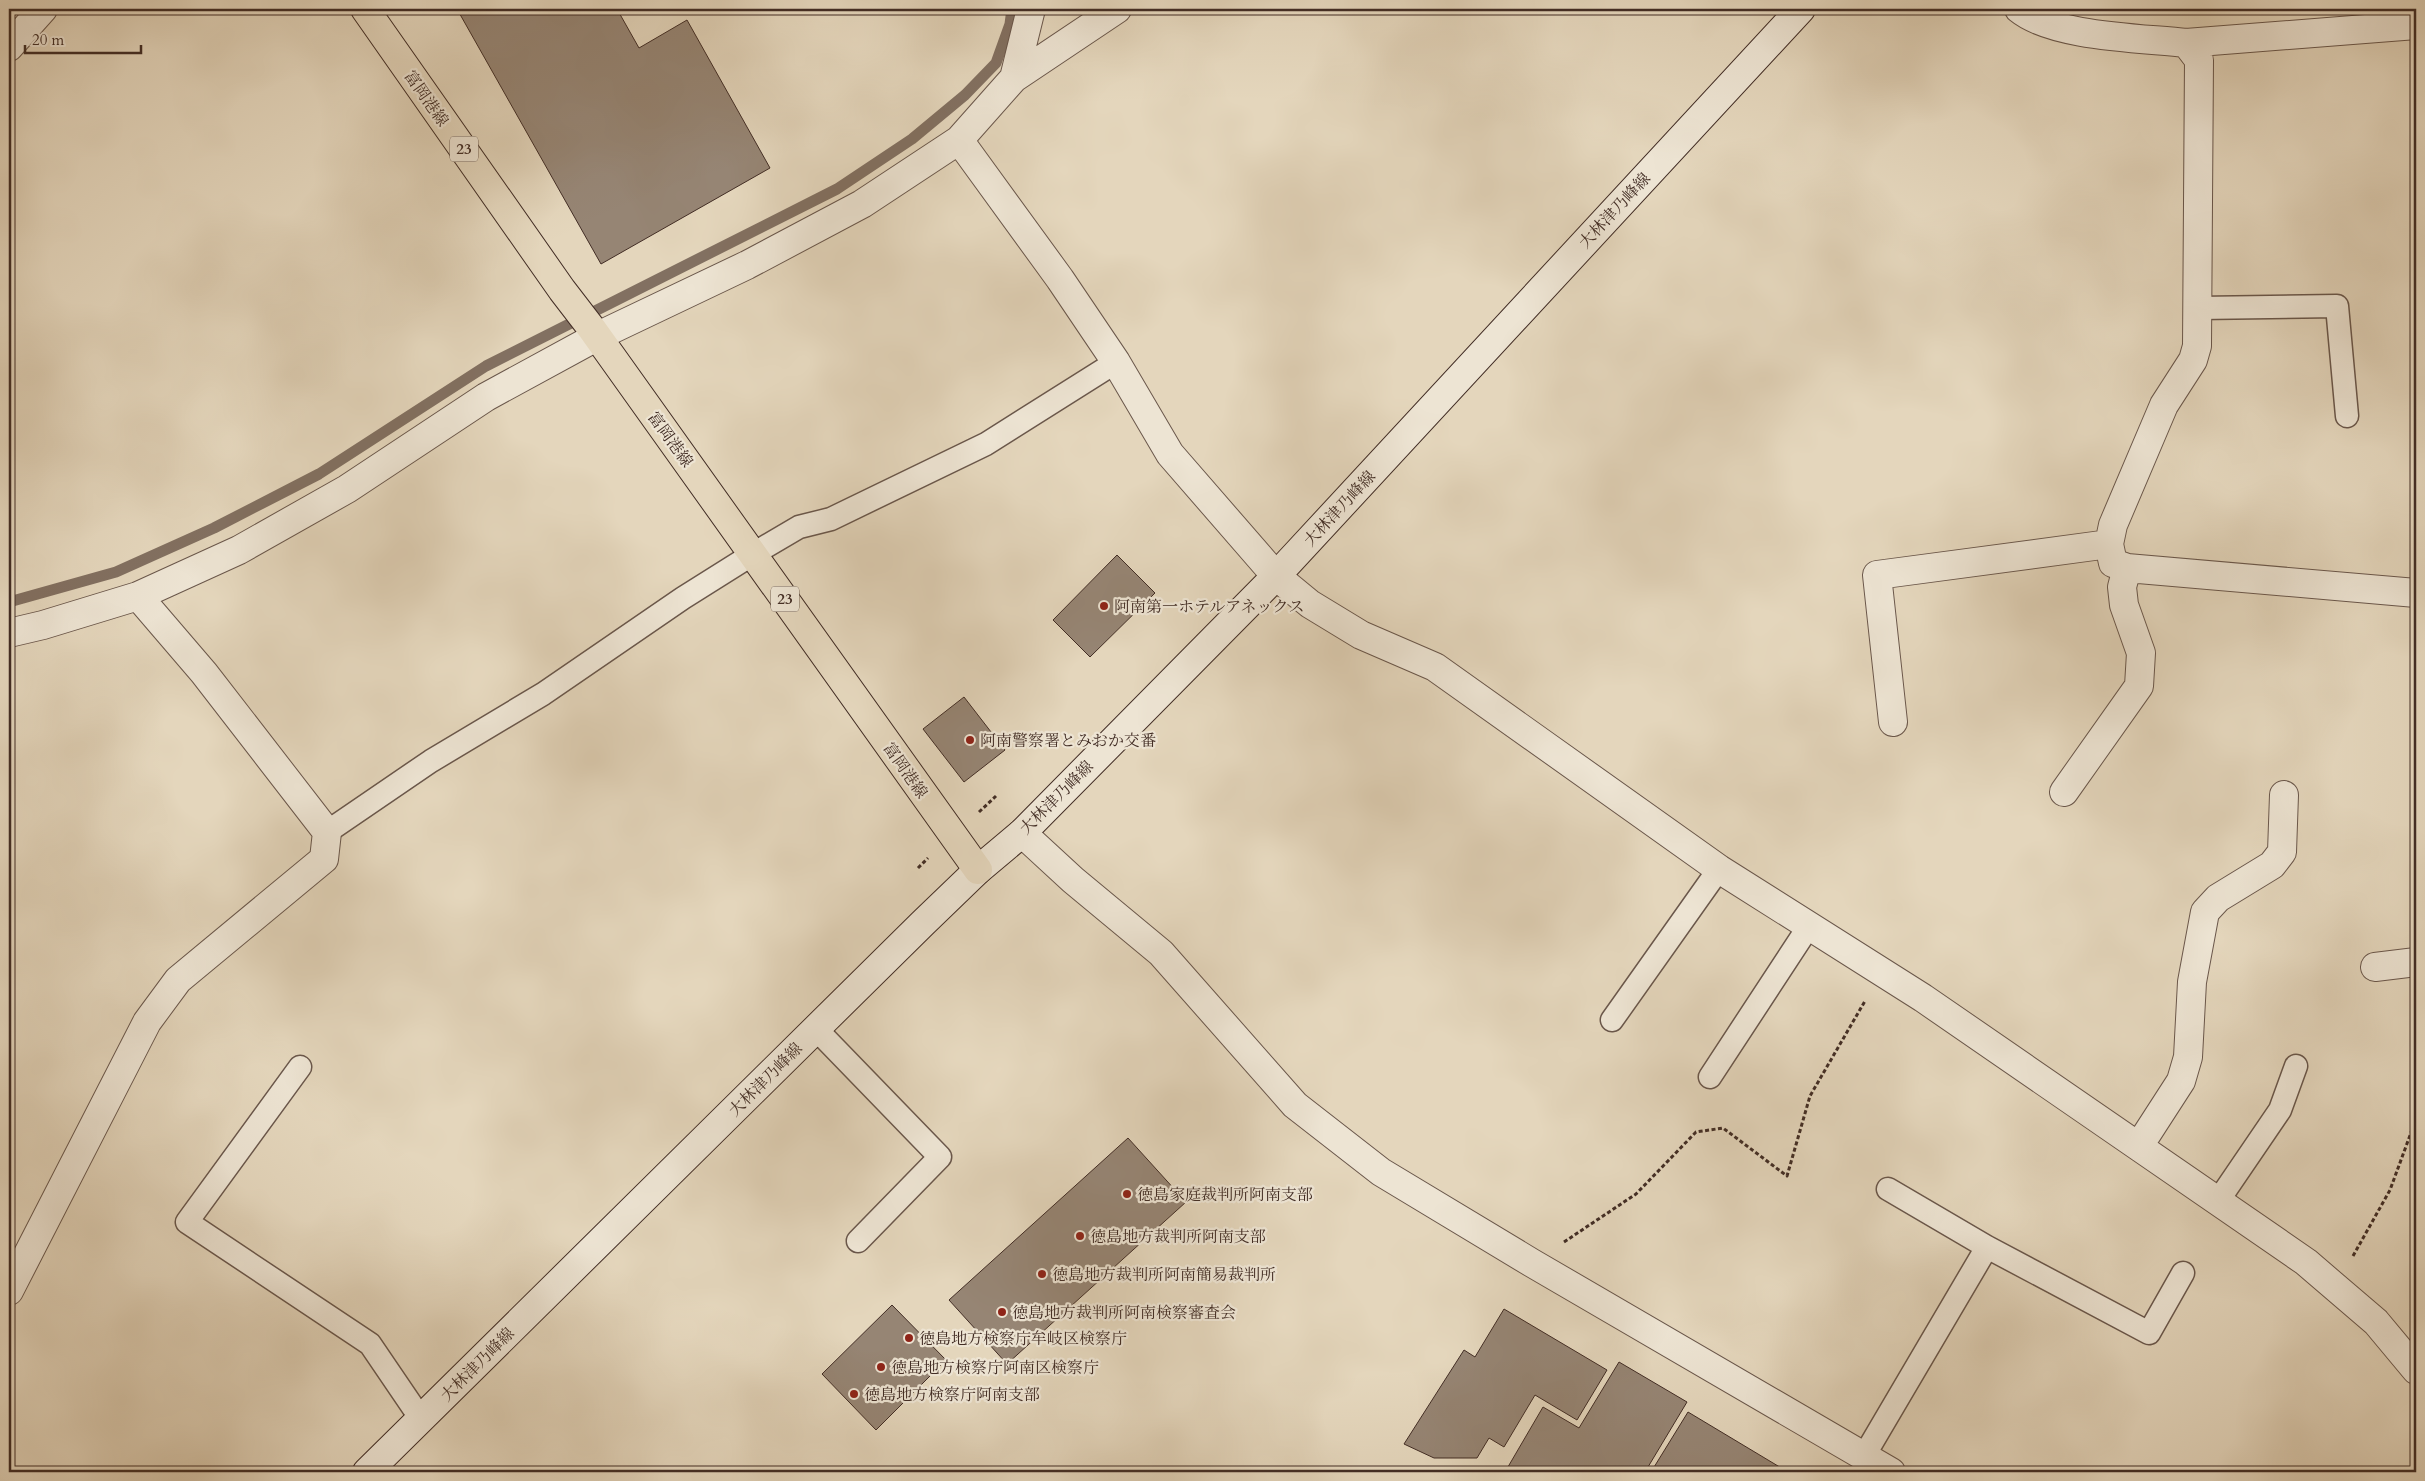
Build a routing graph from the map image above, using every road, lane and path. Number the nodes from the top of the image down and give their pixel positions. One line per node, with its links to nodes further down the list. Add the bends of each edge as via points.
1 (43, 9): 9 (street)
2 (365, 9): 13 (main road, 富岡港線 / 23, via 562,290)
3 (1031, 9): 10 (street)
4 (1118, 9): 10 (street)
5 (1801, 9): 19 (street, 大林津乃峰線)
6 (2019, 9): 8 (street, via 2066,29)
7 (2416, 25): 8 (street)
8 (2186, 43): 12 (street, via 2199,60)
9 (9, 47)
10 (1014, 78): 11 (street)
11 (959, 140): 13 (street, via 862,204 747,265); 14 (street)
12 (2199, 308): 15 (lane, via 2337,306); 16 (street, via 2193,360 2164,405 2113,525)
13 (595, 332): 17 (main road, 富岡港線 / 23); 21 (street, via 486,397 347,489 239,550)
14 (1116, 362): 17 (lane, via 986,444 832,519 799,527); 19 (street, via 1170,454)
15 (2347, 416)
16 (2109, 544): 18 (street, via 2114,563); 23 (street, via 1876,575)
17 (753, 554): 26 (lane, via 543,694 431,761); 29 (main road, 富岡港線 / 23)
18 (2127, 568): 20 (street); 24 (street, via 2122,587 2124,605 2140,653 2139,686)
19 (1276, 576): 27 (street, 大林津乃峰線); 28 (street, via 1310,604 1361,634 1435,667)
20 (2416, 592)
21 (138, 596): 22 (street); 26 (street, via 204,673)
22 (9, 633)
23 (1893, 722)
24 (2064, 792)
25 (2284, 794): 40 (street, via 2282,852 2272,866 2218,898 2205,912 2192,982 2188,1057 2181,1081)
26 (327, 832): 48 (street, via 324,859 178,980 147,1022)
27 (1022, 833): 29 (street, 大林津乃峰線); 45 (street, via 1160,952 1295,1105 1381,1172)
28 (1719, 869): 30 (street); 34 (lane)
29 (978, 870): 35 (street, 大林津乃峰線)
30 (1809, 926): 33 (street); 38 (lane)
31 (2416, 962): 32 (street)
32 (2375, 967)
33 (1882, 972): 40 (street); 45 (path, via 1810,1096 1788,1176 1723,1128 1696,1132 1636,1194)
34 (1612, 1020)
35 (816, 1029): 43 (lane, via 940,1157); 50 (street, 大林津乃峰線)
36 (2296, 1066): 42 (lane, via 2280,1110)
37 (300, 1067): 50 (lane, via 187,1222 370,1344)
38 (1710, 1077)
39 (2416, 1119): 47 (path, via 2390,1190)
40 (2139, 1146): 42 (street)
41 (1888, 1189): 44 (lane)
42 (2218, 1201): 47 (street, via 2306,1262)
43 (858, 1242)
44 (1988, 1247): 46 (lane, via 2149,1333); 51 (lane)
45 (1532, 1263): 51 (street)
46 (2183, 1273)
47 (2336, 1287): 49 (street, via 2376,1322)
48 (9, 1290)
49 (2416, 1370)
50 (421, 1419): 52 (street, 大林津乃峰線)
51 (1864, 1456): 53 (street)
52 (367, 1472)
53 (1891, 1472)

